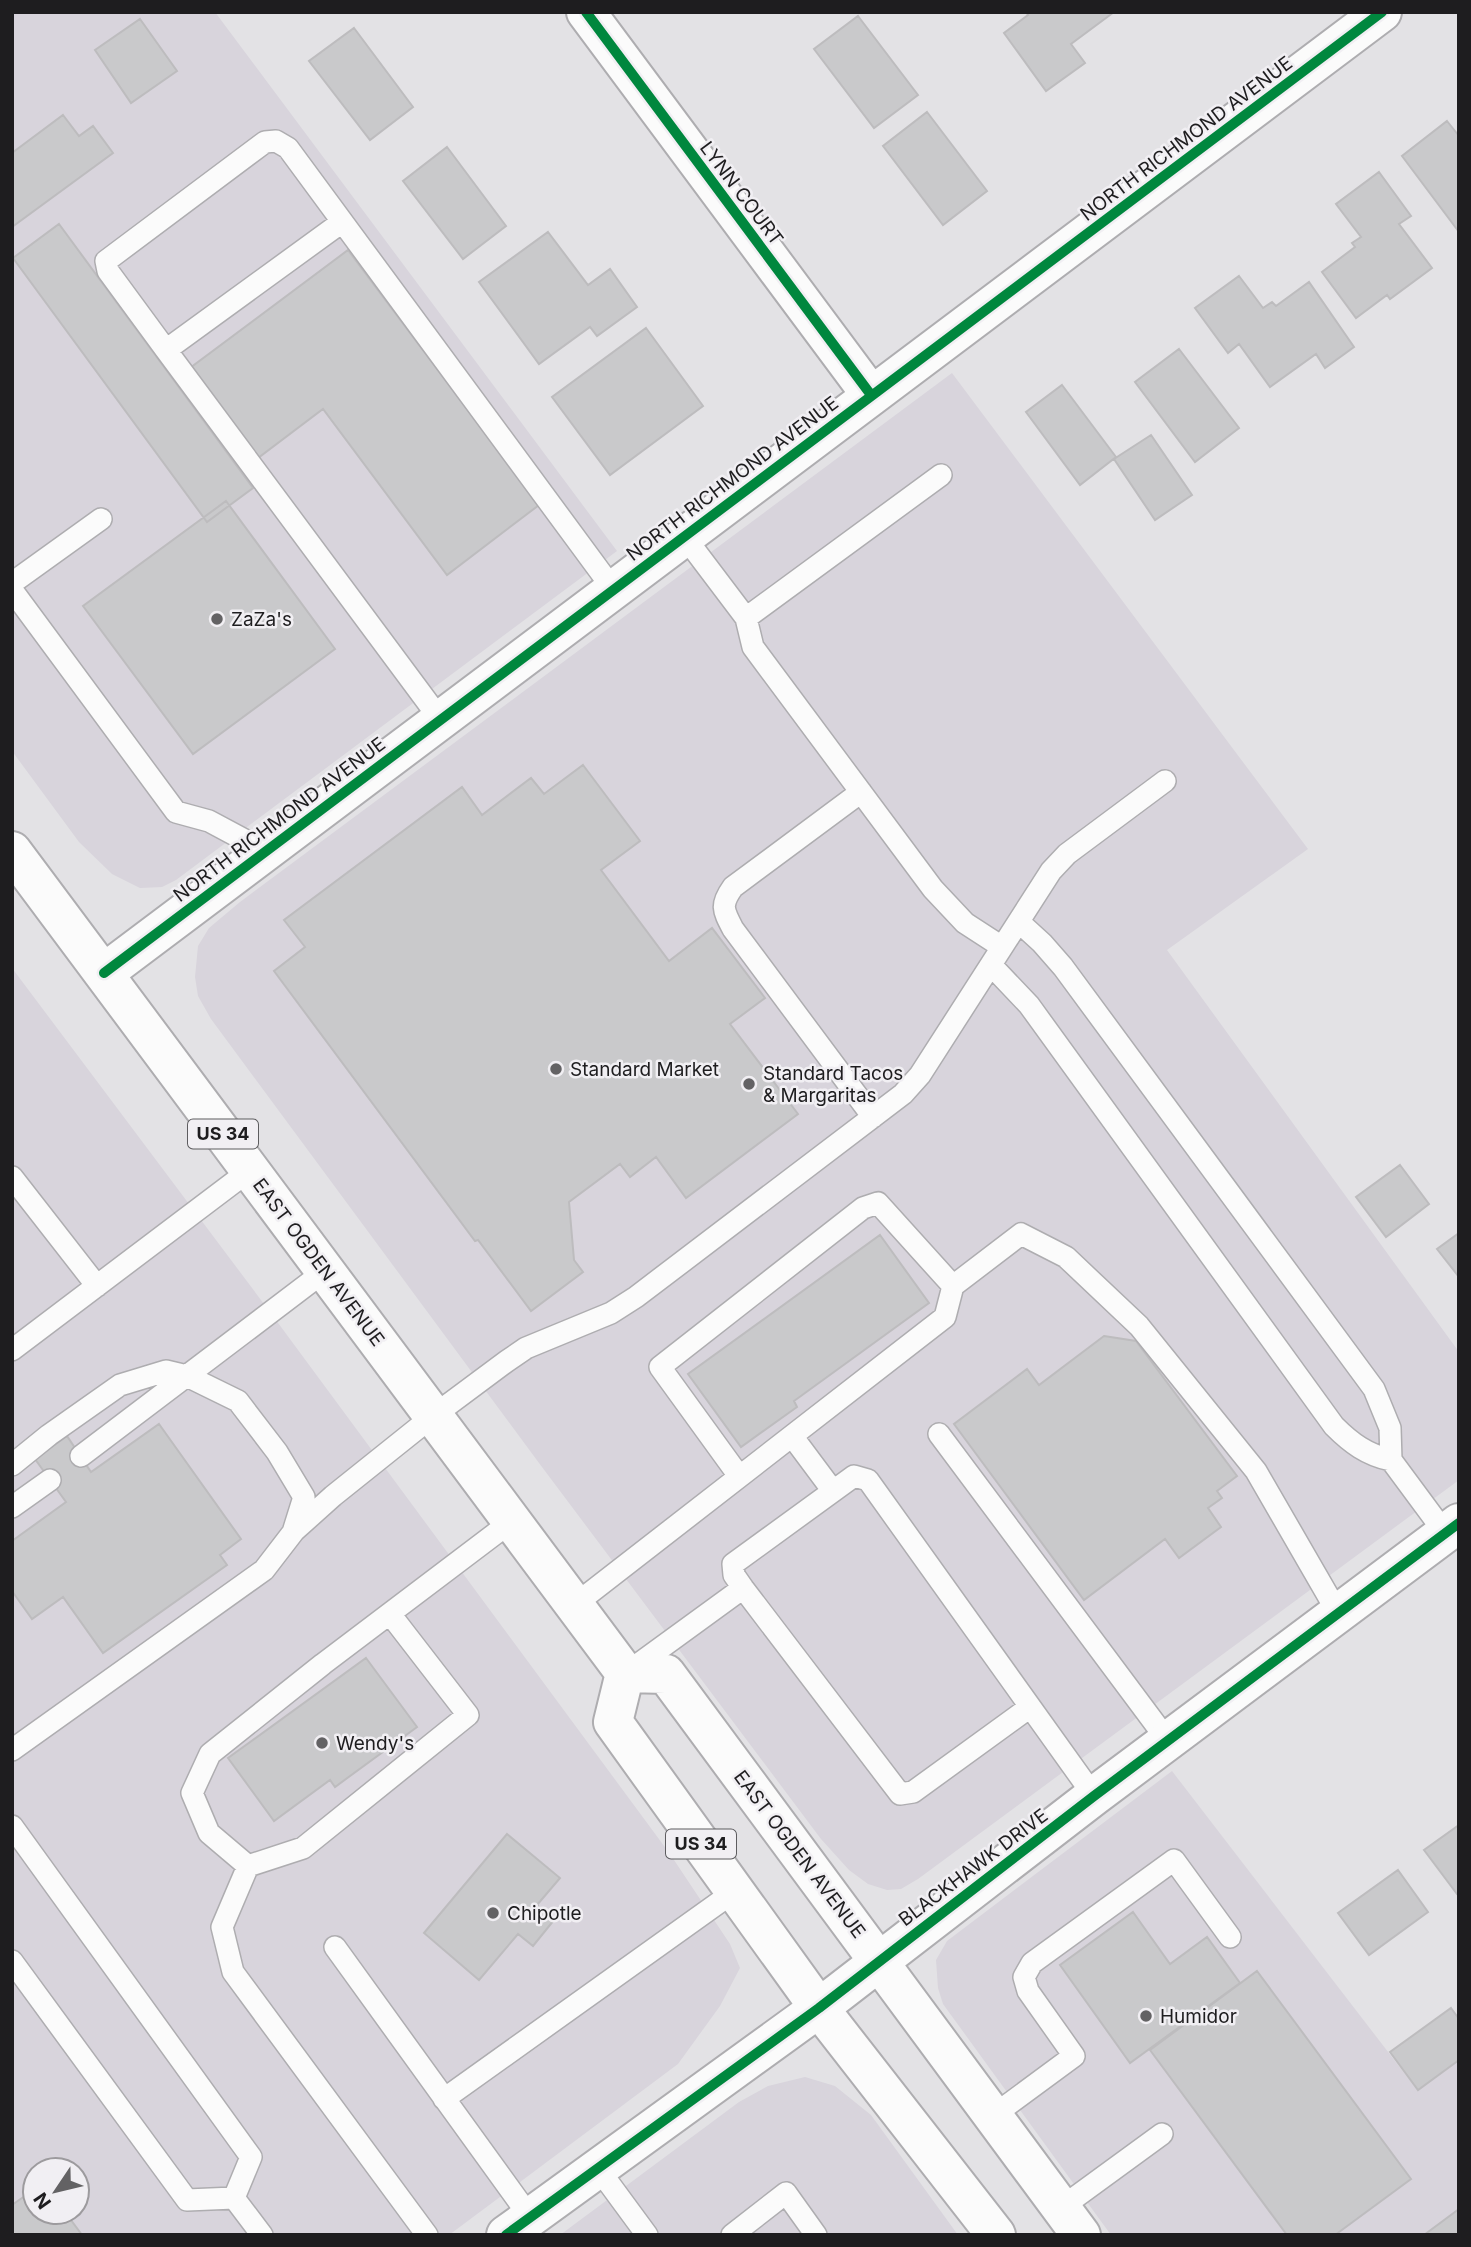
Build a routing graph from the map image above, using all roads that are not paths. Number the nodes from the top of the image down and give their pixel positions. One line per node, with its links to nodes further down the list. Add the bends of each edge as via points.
1 (586, 12): 5 (street, LYNN COURT)
2 (1382, 12): 5 (street, NORTH RICHMOND AVENUE)
3 (342, 222): 4 (lane); 4 (lane, via 288,148 276,141 265,142 106,261 108,271); 10 (lane)
4 (166, 350): 13 (lane)
5 (871, 395): 8 (street, NORTH RICHMOND AVENUE)
6 (941, 475): 12 (lane)
7 (101, 519): 9 (lane)
8 (684, 536): 10 (street, NORTH RICHMOND AVENUE); 12 (lane)
9 (12, 583)
10 (613, 589): 13 (street, NORTH RICHMOND AVENUE)
11 (12, 590): 17 (lane, via 176,812 209,821)
12 (746, 618): 15 (lane, via 753,648)
13 (440, 719): 17 (street, NORTH RICHMOND AVENUE)
14 (1165, 781): 18 (lane, via 1067,854)
15 (861, 792): 19 (lane, via 933,889); 21 (lane, via 733,887 724,899 724,912)
16 (12, 851): 20 (street, EAST OGDEN AVENUE / US 34)
17 (265, 851): 20 (street, NORTH RICHMOND AVENUE)
18 (1019, 922): 19 (lane); 33 (lane, via 1063,967 1374,1390 1390,1428)
19 (996, 956): 21 (lane, via 920,1075); 33 (lane, via 1334,1426 1374,1456)
20 (104, 973): 22 (street, EAST OGDEN AVENUE / US 34)
21 (873, 1117): 29 (lane, via 636,1297 580,1328 526,1348)
22 (250, 1170): 24 (street, EAST OGDEN AVENUE / US 34); 25 (lane)
23 (12, 1177): 25 (lane)
24 (325, 1271): 28 (lane); 29 (street, EAST OGDEN AVENUE / US 34)
25 (97, 1286): 27 (lane)
26 (953, 1286): 31 (lane, via 946,1317); 35 (lane, via 878,1203 863,1208 660,1367); 45 (lane, via 1021,1234 1066,1257 1139,1326 1256,1471)
27 (12, 1350)
28 (187, 1376): 32 (lane); 34 (lane, via 166,1371 120,1385); 41 (lane, via 238,1401 277,1452 304,1497)
29 (433, 1416): 39 (street, EAST OGDEN AVENUE / US 34); 41 (lane)
30 (939, 1434): 48 (lane)
31 (792, 1436): 35 (lane); 37 (lane)
32 (81, 1456)
33 (1391, 1460): 40 (lane)
34 (12, 1465)
35 (739, 1476): 43 (lane)
36 (50, 1480): 38 (lane)
37 (833, 1491): 42 (lane, via 733,1564); 47 (lane, via 853,1476 868,1480)
38 (12, 1507)
39 (512, 1521): 43 (street, EAST OGDEN AVENUE / US 34); 44 (lane)
40 (1452, 1528): 45 (street, BLACKHAWK DRIVE)
41 (294, 1531): 49 (lane, via 264,1570)
42 (743, 1588): 46 (lane); 47 (lane, via 900,1794 913,1792)
43 (573, 1606): 46 (street, EAST OGDEN AVENUE / US 34)
44 (390, 1614): 52 (lane, via 210,1755 192,1793 209,1833); 52 (lane, via 468,1715 303,1848)
45 (1338, 1614): 48 (street, BLACKHAWK DRIVE)
46 (625, 1673): 53 (street, US 34, via 613,1722); 56 (street, EAST OGDEN AVENUE, via 666,1674)
47 (1030, 1707): 50 (lane)
48 (1168, 1741): 50 (street, BLACKHAWK DRIVE)
49 (12, 1751)
50 (1094, 1796): 56 (street, BLACKHAWK DRIVE)
51 (12, 1826): 63 (lane, via 251,2157)
52 (248, 1866): 67 (lane, via 222,1927 233,1972)
53 (735, 1891): 58 (street, US 34); 59 (lane)
54 (1230, 1937): 60 (lane, via 1174,1860 1032,1963 1024,1977 1028,1991 1074,2056)
55 (335, 1947): 59 (lane)
56 (880, 1960): 58 (street, BLACKHAWK DRIVE); 60 (street, EAST OGDEN AVENUE)
57 (12, 1961): 63 (lane, via 187,2200)
58 (819, 2008): 62 (street, BLACKHAWK DRIVE); 71 (street, US 34)
59 (444, 2099): 65 (lane)
60 (994, 2115): 64 (street, EAST OGDEN AVENUE)
61 (1162, 2134): 64 (lane)
62 (597, 2167): 65 (street, BLACKHAWK DRIVE); 68 (lane)
63 (234, 2198): 66 (lane)
64 (1072, 2221)
65 (518, 2226)
66 (261, 2235)
67 (427, 2235)
68 (648, 2235)
69 (732, 2235): 70 (lane, via 786,2193)
70 (816, 2235)
71 (996, 2235)

